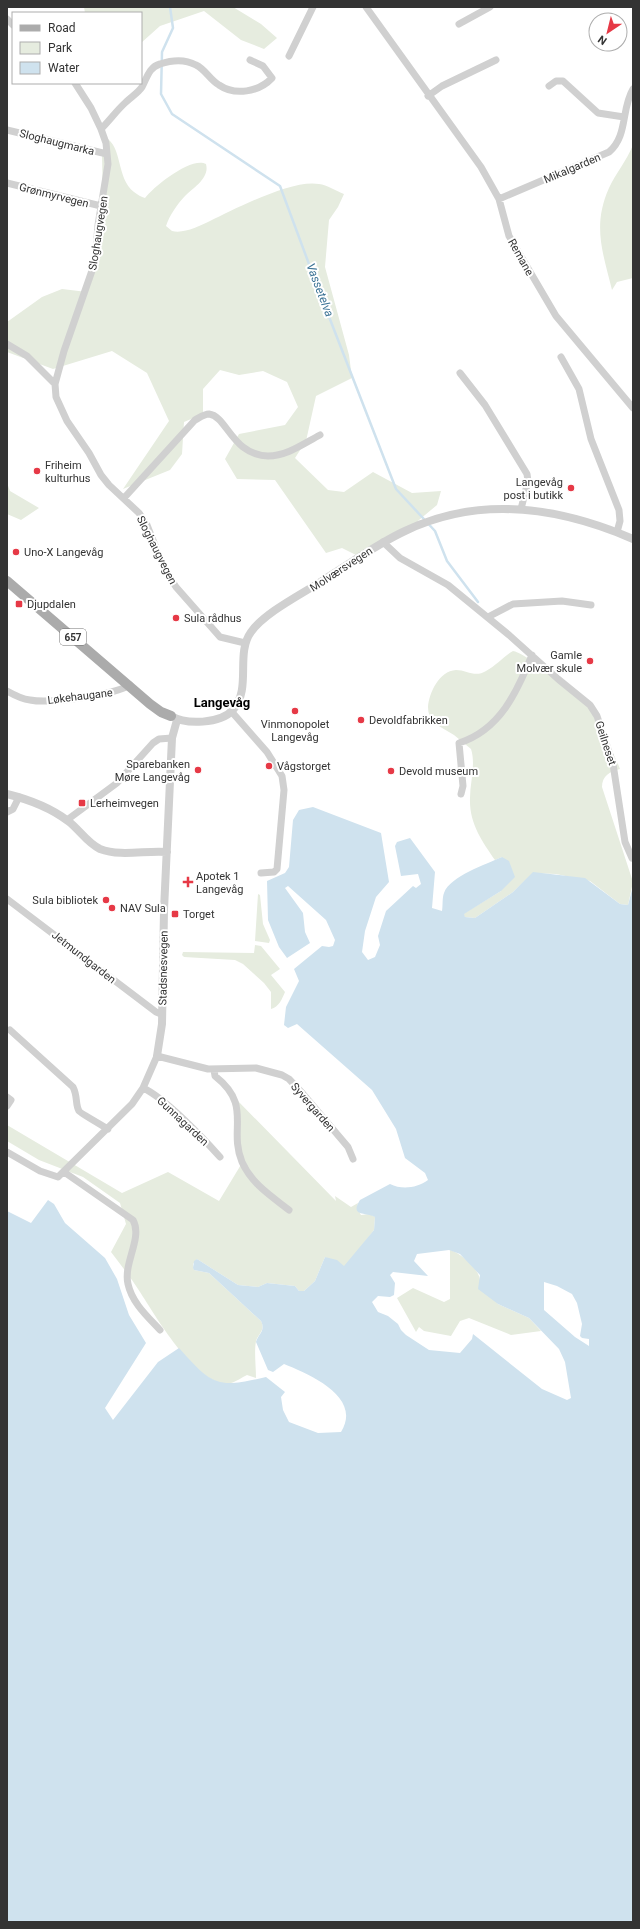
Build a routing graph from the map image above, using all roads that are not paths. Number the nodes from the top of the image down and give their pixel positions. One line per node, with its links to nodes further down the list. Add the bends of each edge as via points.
1 (312, 7): 5 (street)
2 (366, 7): 11 (street, Remane)
3 (490, 7): 4 (street)
4 (459, 24)
5 (289, 56)
6 (250, 60): 13 (street, via 262,66 272,78 265,85 243,91 226,89 218,85 198,66 187,61 174,60 162,63 150,71 140,90 118,109)
7 (496, 60): 11 (street, via 442,86)
8 (76, 84): 13 (street, Sloghaugvegen)
9 (548, 86): 12 (street, via 564,81 598,113)
10 (633, 89): 12 (street, Mikalgarden)
11 (428, 96): 17 (street, Remane, via 481,167)
12 (624, 117): 17 (street, Mikalgarden, via 619,138 609,152)
13 (101, 129): 15 (street, Sloghaugvegen)
14 (7, 130): 15 (street, Sloghaugmarka)
15 (107, 154): 18 (street, Sloghaugvegen, via 107,175)
16 (7, 183): 18 (street, Grønmyrvegen)
17 (499, 199): 23 (street, Remane, via 509,236 556,316)
18 (101, 206): 22 (street, Sloghaugvegen, via 95,262 88,287 75,316)
19 (7, 344): 22 (street, via 27,356)
20 (561, 357): 27 (street, via 579,389 591,439 619,510)
21 (460, 373): 26 (street, via 485,405 527,474 528,481)
22 (55, 384): 25 (street, Sloghaugvegen, via 56,397 67,421 109,485)
23 (633, 408)
24 (320, 436): 25 (street, via 286,453 268,456 257,454 242,447 221,421 209,414 195,420)
25 (124, 498): 33 (street, Sloghaugvegen, via 147,525 168,575 202,619 220,637)
26 (520, 509): 27 (street, Molværsvegen, via 563,515); 29 (street, Molværsvegen, via 494,508 457,513 407,530)
27 (617, 532): 28 (street, Molværsvegen)
28 (633, 539)
29 (383, 542): 32 (street, Geilneset, via 400,558 439,579); 33 (street, Molværsvegen, via 260,621)
30 (7, 580): 35 (main road, 657)
31 (591, 605): 32 (street, via 562,601 520,603 506,606)
32 (488, 617): 34 (street, Geilneset)
33 (245, 643): 37 (street, Molværsvegen, via 241,693)
34 (532, 655): 41 (street, via 519,687 503,712 483,731 459,744 463,786); 46 (street, Geilneset, via 588,702 597,716 613,764 625,842)
35 (130, 685): 36 (street, Løkehaugane, via 121,690 84,697 33,701); 38 (main road, 657)
36 (7, 691)
37 (231, 711): 38 (street, via 227,715 202,722 190,723); 47 (street, via 267,752 282,776 284,790 277,869)
38 (174, 718): 39 (street, Stadsnesvegen)
39 (172, 738): 44 (street, via 160,739 153,743 117,783); 45 (street, Stadsnesvegen)
40 (7, 794): 42 (street)
41 (461, 794)
42 (20, 797): 43 (street, via 13,809); 44 (street)
43 (7, 812)
44 (67, 820): 45 (street, via 100,849)
45 (167, 852): 49 (street, Stadsnesvegen)
46 (632, 858)
47 (261, 874)
48 (7, 898): 49 (street, Jetmundgarden)
49 (162, 1014): 51 (street, Stadsnesvegen)
50 (10, 1030): 56 (street, via 73,1087 79,1112)
51 (157, 1056): 52 (street, Syvergarden); 53 (street, Stadsnesvegen)
52 (214, 1070): 59 (street, Syvergarden, via 256,1068 270,1070 289,1080 348,1148); 61 (street, via 215,1076 228,1086 234,1098 238,1117 238,1147 242,1163 254,1181)
53 (143, 1088): 56 (street, Stadsnesvegen, via 132,1104); 58 (street, Gunnagarden, via 166,1104)
54 (7, 1097): 55 (street, via 11,1100)
55 (7, 1106)
56 (108, 1129): 60 (street, Stadsnesvegen)
57 (7, 1152): 60 (street, via 51,1176 58,1178)
58 (220, 1157)
59 (353, 1159)
60 (64, 1172): 62 (street, via 133,1220 136,1231 128,1264 129,1287 138,1306)
61 (288, 1210)
62 (160, 1330)

